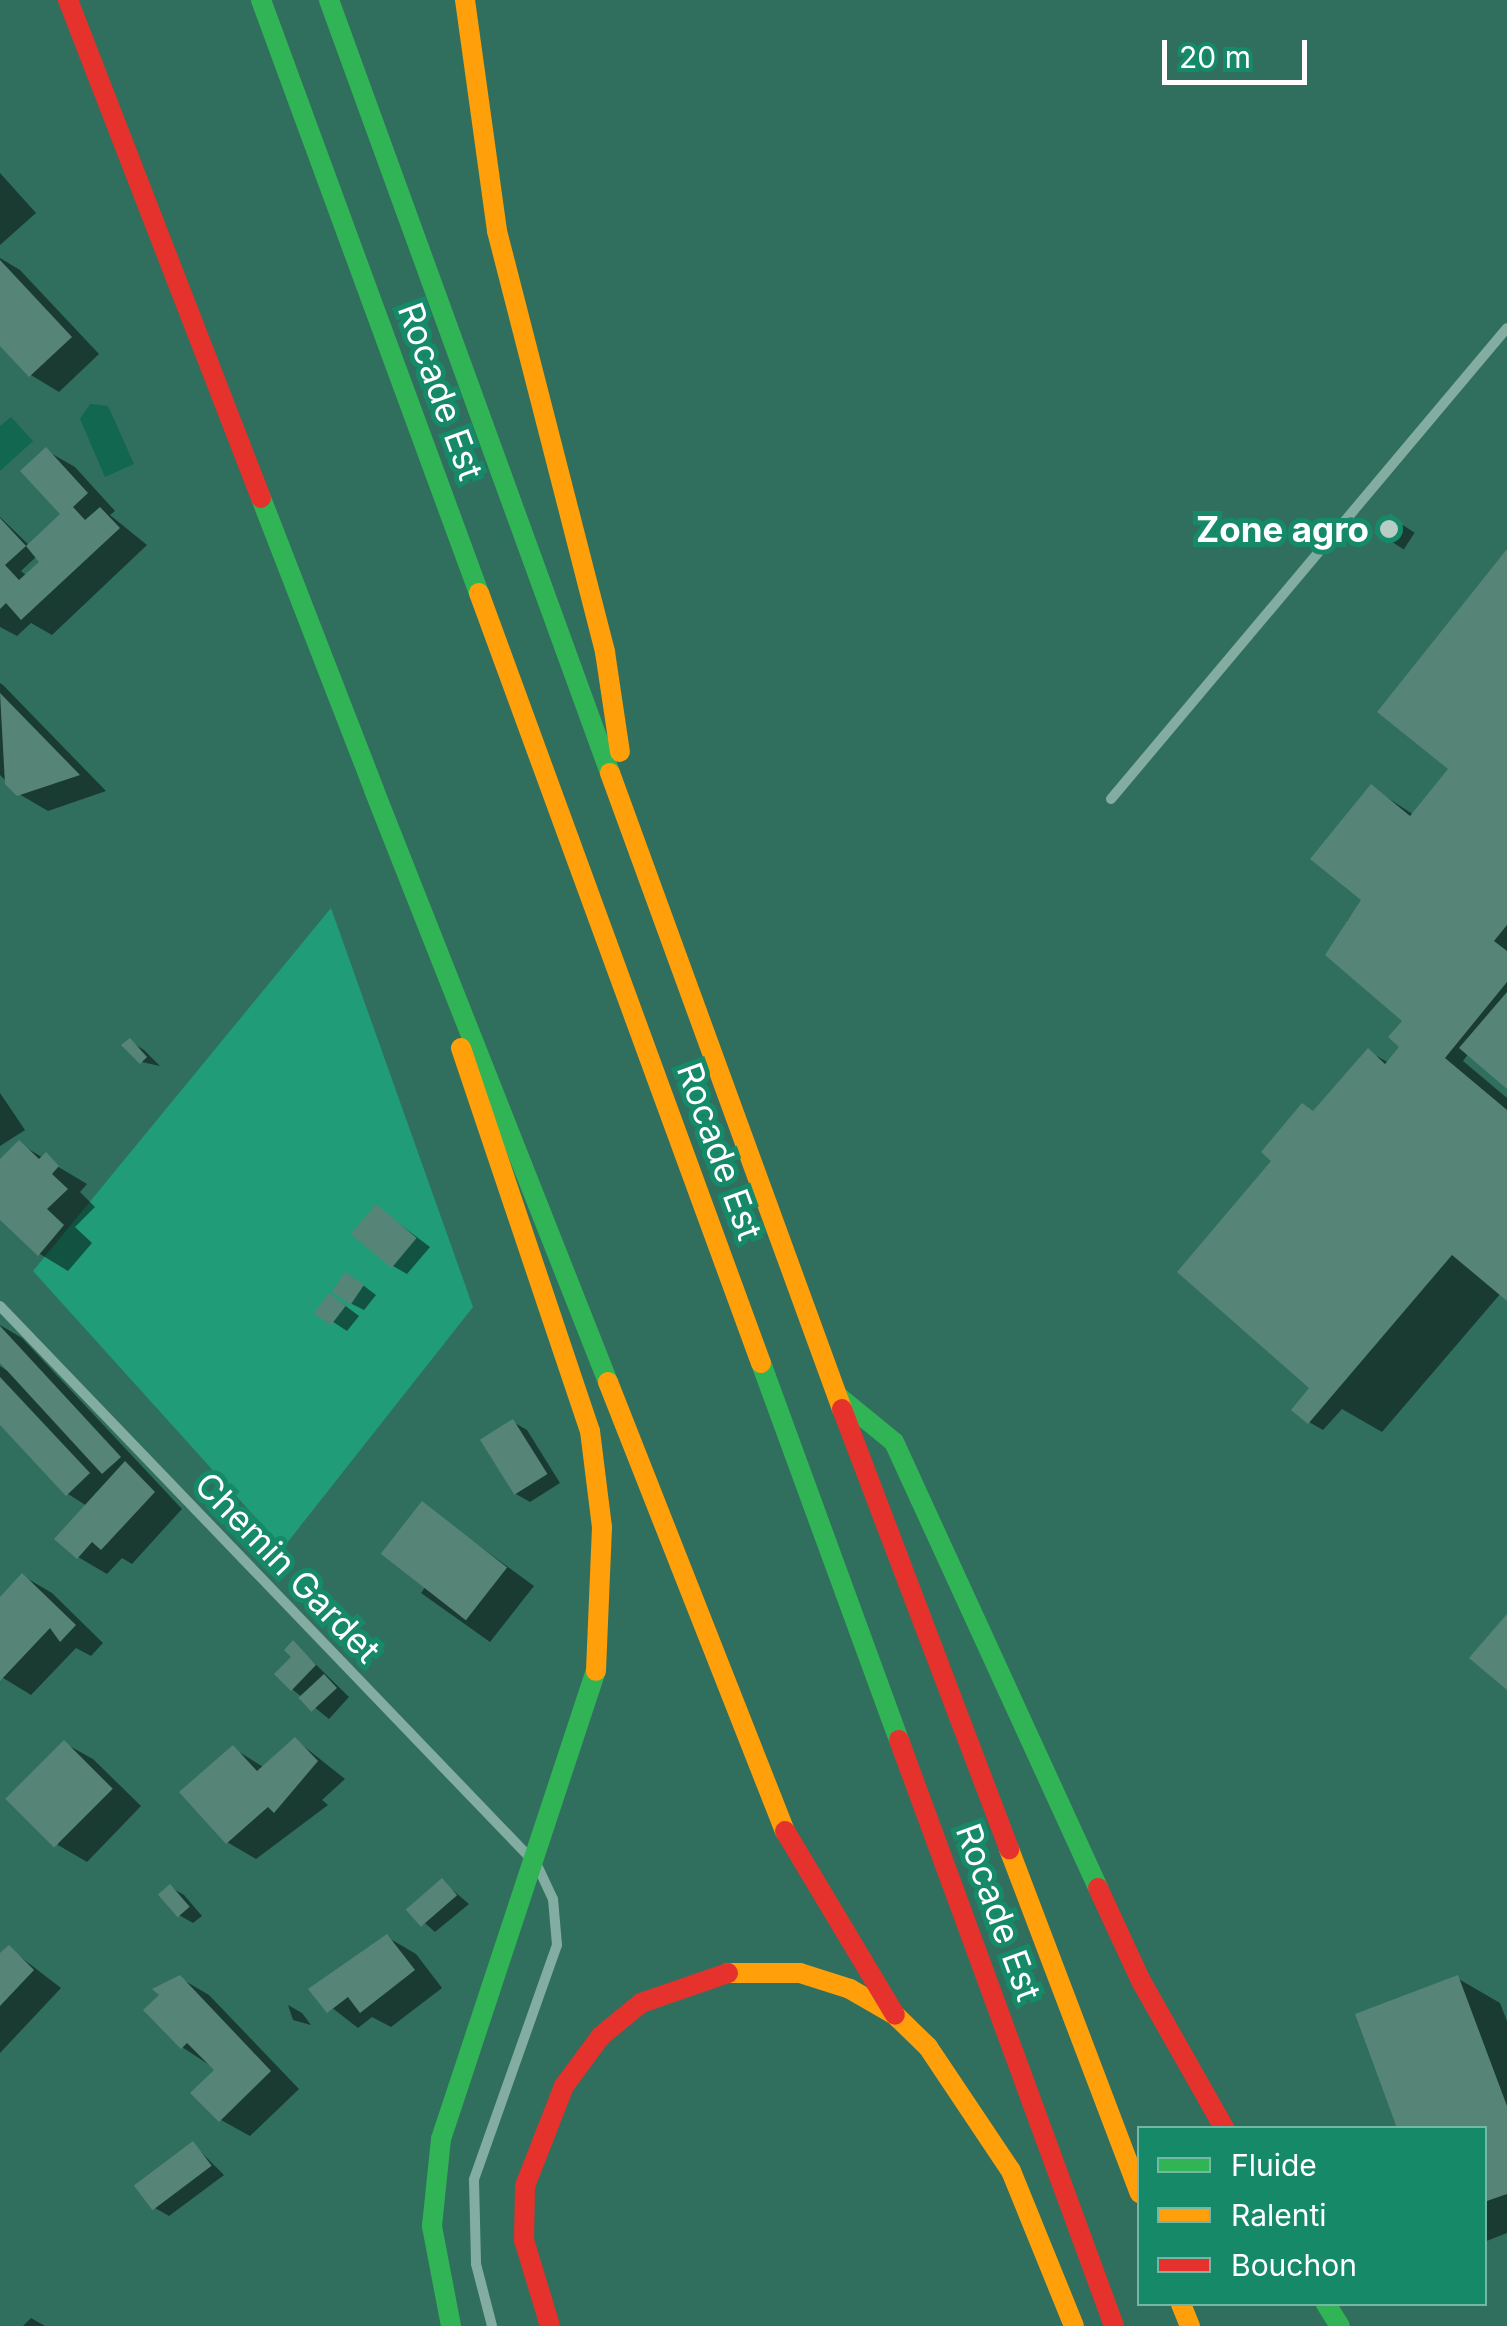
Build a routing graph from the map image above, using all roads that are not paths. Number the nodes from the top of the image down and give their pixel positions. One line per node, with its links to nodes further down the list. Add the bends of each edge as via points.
1 (68, 0): 6 (main road)
2 (261, 0): 19 (main road, Rocade Est)
3 (329, 0): 8 (main road, Rocade Est)
4 (465, 0): 8 (main road, via 497,232 606,652)
5 (1507, 328): 7 (street)
6 (374, 790): 11 (main road, via 590,1431 597,1475 602,1585 594,1687); 12 (main road, via 786,1835)
7 (1112, 799)
8 (630, 820): 10 (main road, Rocade Est)
9 (0, 1306): 11 (street, Chemin Gardet)
10 (837, 1396): 13 (main road, via 894,1442 1141,1981); 14 (main road, Rocade Est)
11 (538, 1865): 15 (main road, via 441,2140 432,2226); 16 (street, via 553,1899 556,1946 474,2180 476,2264)
12 (895, 2015): 17 (main road, via 850,1989 800,1973 742,1970 687,1982 640,2003 601,2036 564,2086 525,2186 524,2240); 18 (main road, via 938,2060 1011,2171)
13 (1223, 2126)
14 (1137, 2185)
15 (451, 2326)
16 (492, 2326)
17 (550, 2326)
18 (1074, 2326)
19 (1114, 2326)

